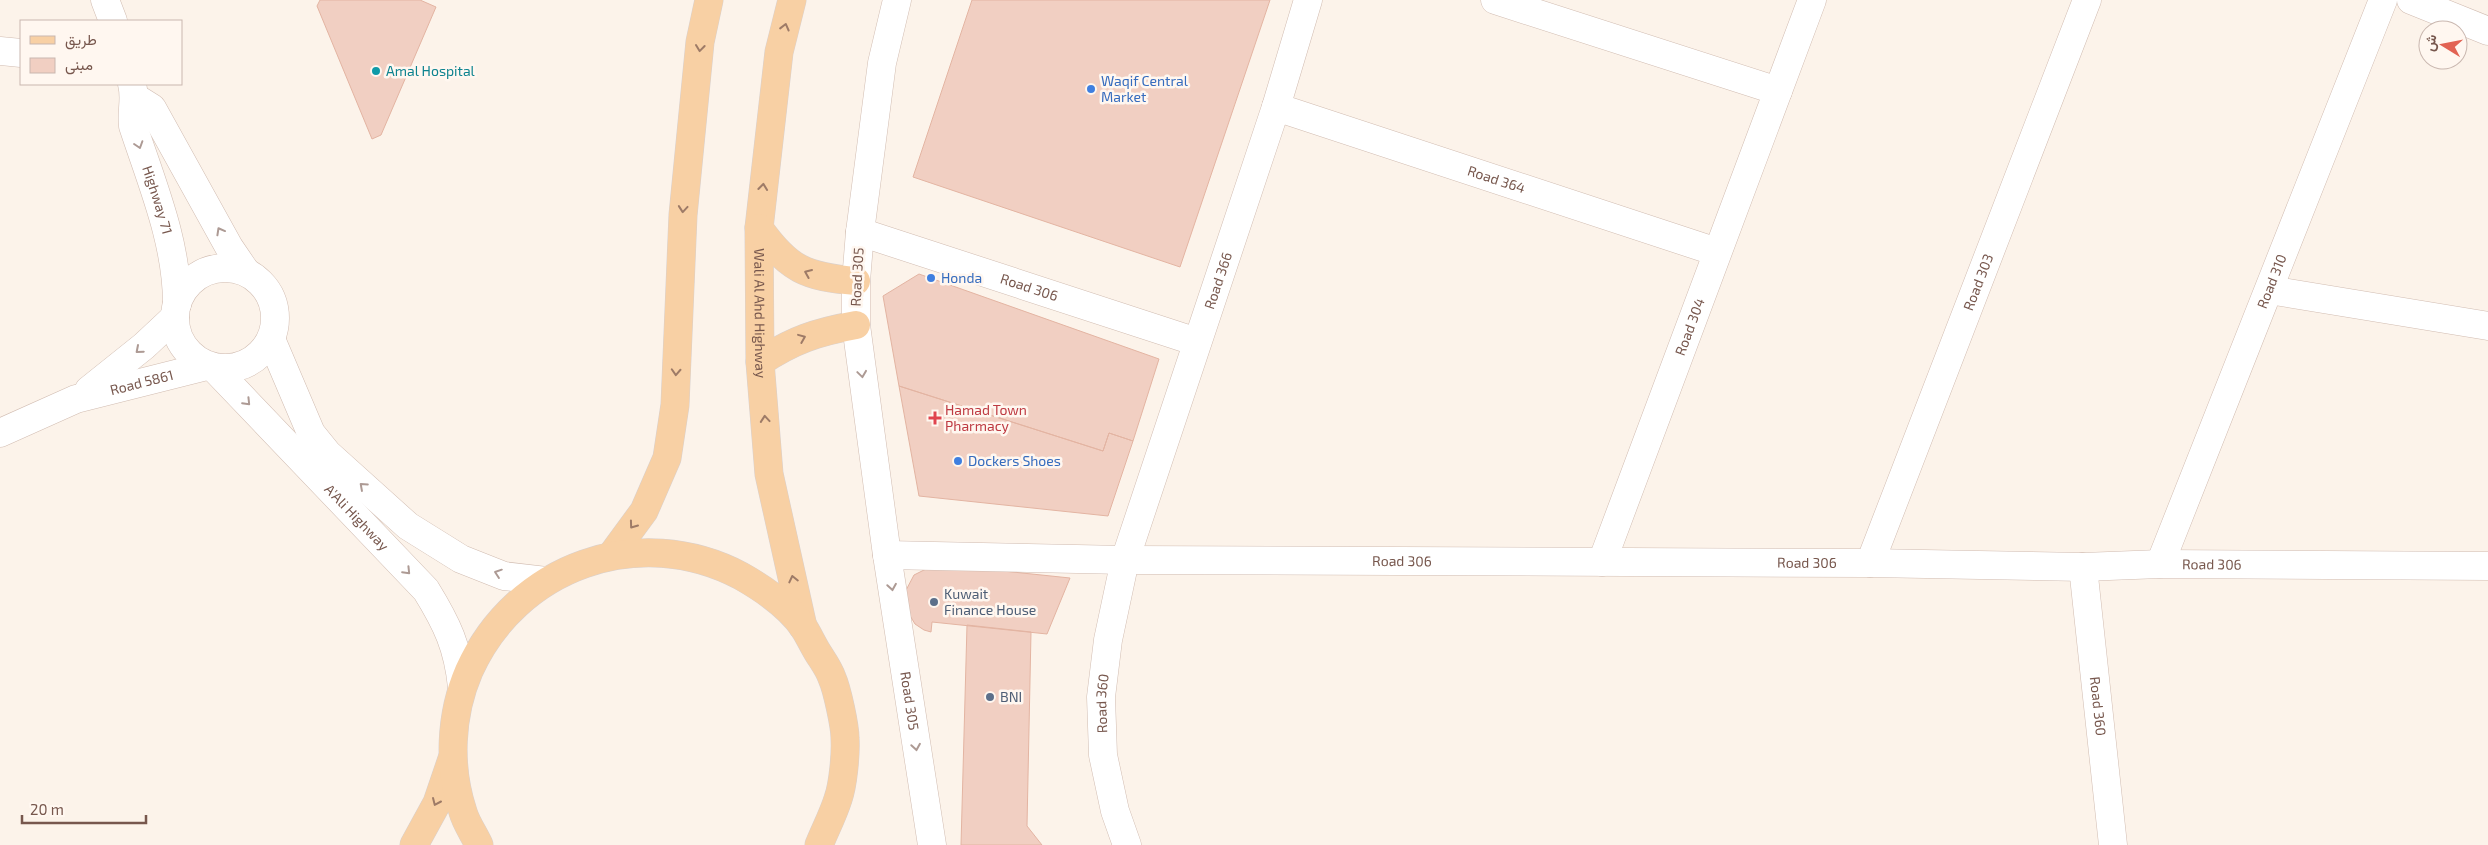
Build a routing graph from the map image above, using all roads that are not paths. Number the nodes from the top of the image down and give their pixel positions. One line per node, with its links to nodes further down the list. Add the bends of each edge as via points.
1 (105, 0): 11 (street)
2 (710, 0): 35 (main road, one-way to 35, via 700,42 683,215 674,405 667,458 644,511)
3 (792, 0): 18 (main road, Wali Al Ahd Highway, one-way to 3, via 779,52)
4 (897, 0): 19 (street, Road 305, via 882,63)
5 (1308, 0): 17 (street, Road 366)
6 (1495, 0): 16 (street)
7 (1812, 0): 16 (street, Road 304)
8 (2087, 0): 38 (street, Road 303)
9 (2383, 0): 23 (street, Road 310)
10 (2411, 0): 12 (street)
11 (112, 20)
12 (2488, 31)
13 (0, 51): 14 (street)
14 (20, 53)
15 (134, 91): 21 (street, Highway 71, one-way to 15, via 157,116); 24 (street, Highway 71, one-way to 24, via 134,126 176,268)
16 (1778, 91): 20 (street, Road 304)
17 (1276, 107): 20 (street, Road 364); 28 (street, Road 366)
18 (759, 228): 22 (main road, one-way to 18, via 823,279 796,268 775,251); 29 (main road, Wali Al Ahd Highway)
19 (860, 232): 22 (street, Road 305); 28 (street, Road 306)
20 (1717, 252): 37 (street, Road 304)
21 (246, 272): 24 (street, via 230,268 213,269 197,276 185,288); 27 (street, via 262,284 272,301 276,320)
22 (856, 281): 25 (street, Road 305)
23 (2269, 290): 26 (street); 39 (street, Road 310)
24 (176, 310): 30 (street, via 177,332 183,346 193,358); 31 (street, Road 5861, one-way to 31, via 111,374)
25 (856, 326): 29 (main road, one-way to 25, via 802,338 825,330); 34 (street, Road 305, one-way to 34)
26 (2488, 326)
27 (271, 339): 30 (street, via 247,364 230,369); 33 (street, A'Ali Highway)
28 (1197, 342): 36 (street, Road 366)
29 (760, 362): 43 (main road, Wali Al Ahd Highway, one-way to 29, via 769,474)
30 (210, 367): 31 (street, Road 5861); 33 (street, A'Ali Highway, one-way to 33, via 291,447)
31 (76, 400): 32 (street, Road 5861)
32 (0, 432)
33 (320, 462): 42 (street, A'Ali Highway, one-way to 33, via 504,576 461,559 408,526); 44 (street, A'Ali Highway, one-way to 44, via 426,590 446,623 460,663)
34 (887, 555): 36 (street); 49 (street, Road 305, one-way to 49)
35 (611, 556): 42 (main road, via 588,561); 43 (main road, via 664,552 717,564 764,589)
36 (1125, 560): 37 (street, Road 306); 50 (street, Road 360, via 1100,697 1103,755 1115,811)
37 (1602, 562): 38 (street, Road 306)
38 (1870, 563): 40 (street, Road 306)
39 (2160, 564): 40 (street, Road 306); 41 (street, Road 306)
40 (2083, 566): 51 (street, Road 360)
41 (2488, 566)
42 (546, 581): 44 (main road, via 495,627 476,656)
43 (803, 627): 48 (main road, via 832,679 845,738 839,798)
44 (462, 687): 45 (main road)
45 (453, 758): 46 (main road, one-way to 46); 47 (main road, via 463,812)
46 (414, 845)
47 (479, 845)
48 (819, 845)
49 (932, 845)
50 (1127, 845)
51 (2113, 845)

